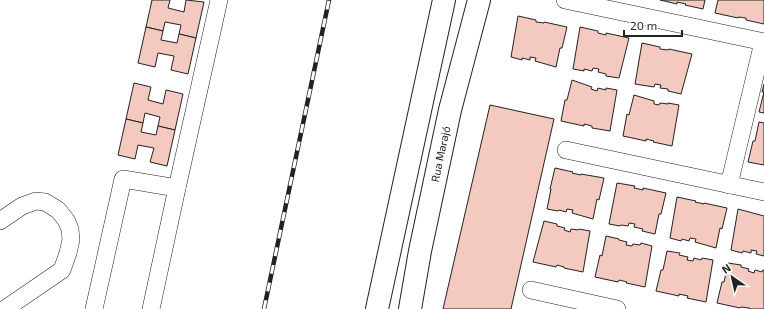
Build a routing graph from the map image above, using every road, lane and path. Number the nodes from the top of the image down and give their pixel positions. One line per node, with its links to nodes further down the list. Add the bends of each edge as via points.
1 (219, 0): 8 (street)
2 (444, 0): 12 (street)
3 (479, 0): 16 (street, Rua Marajó, via 450,110)
4 (565, 0): 5 (street)
5 (764, 42): 7 (street)
6 (566, 150): 7 (street)
7 (729, 185): 9 (street)
8 (177, 188): 14 (street, via 123,179); 15 (street)
9 (764, 192)
10 (0, 221): 13 (street, via 22,206 36,201 45,202 58,210 66,220 71,240 62,270)
11 (531, 290): 17 (street)
12 (378, 305): 16 (street)
13 (5, 309)
14 (94, 309)
15 (151, 309)
16 (410, 309)
17 (617, 309)

